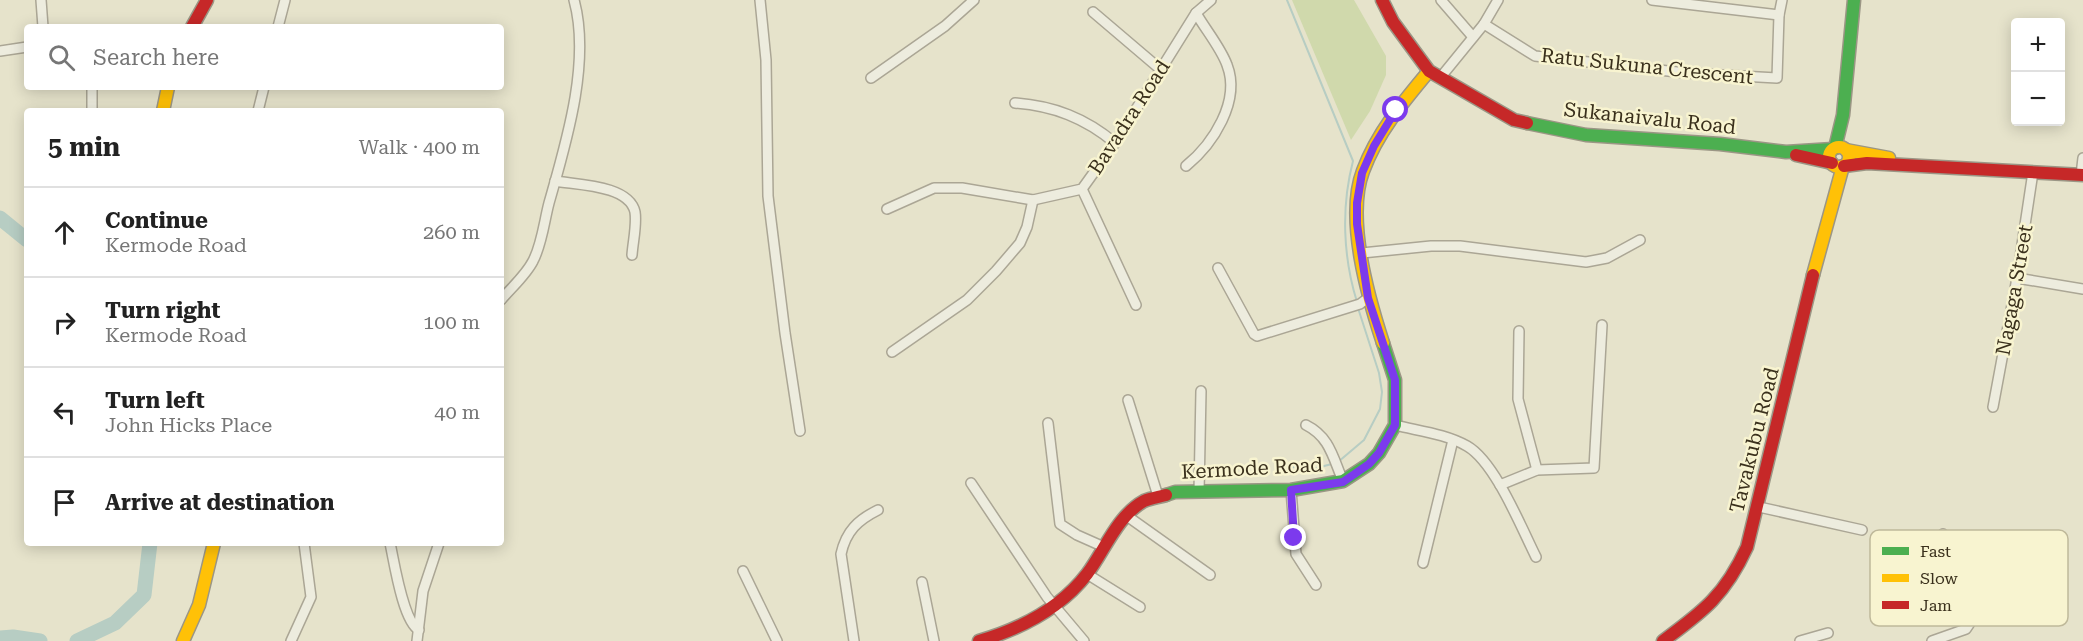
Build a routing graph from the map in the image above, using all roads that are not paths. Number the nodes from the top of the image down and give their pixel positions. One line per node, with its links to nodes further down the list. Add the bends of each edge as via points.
1 (41, 0): 18 (street)
2 (207, 0): 19 (main road)
3 (285, 0): 20 (street)
4 (574, 0): 45 (street, via 577,87)
5 (760, 0): 67 (street, via 766,60 768,196)
6 (974, 0): 27 (street, via 938,32)
7 (1210, 0): 16 (street, Bavadra Road)
8 (1382, 0): 26 (main road, Sukanaivalu Road)
9 (1441, 0): 22 (street)
10 (1498, 0): 21 (street)
11 (1652, 0): 14 (street)
12 (1782, 0): 17 (street, Ratu Sukuna Crescent)
13 (1854, 0): 37 (main road)
14 (1708, 4): 17 (street)
15 (1093, 12): 25 (street)
16 (1196, 13): 25 (street, Bavadra Road); 42 (street, via 1227,65 1232,88 1215,134)
17 (1779, 15): 21 (street, Ratu Sukuna Crescent, via 1777,78 1535,57)
18 (43, 24)
19 (194, 24)
20 (279, 24)
21 (1484, 24): 22 (street)
22 (1473, 37): 28 (street)
23 (24, 47): 24 (street)
24 (0, 51)
25 (1160, 69): 36 (street, Bavadra Road)
26 (1429, 71): 28 (main road, Sukanaivalu Road); 50 (main road, Kermode Road, via 1396,110 1362,173 1357,203)
27 (871, 78)
28 (1440, 78): 38 (main road, Sukanaivalu Road, via 1514,120 1575,133)
29 (92, 90): 33 (street)
30 (167, 90): 34 (main road)
31 (263, 90): 35 (street)
32 (1015, 103): 36 (street, via 1072,115)
33 (92, 108)
34 (164, 108)
35 (259, 108)
36 (1115, 143): 46 (street, Bavadra Road)
37 (1840, 149): 38 (main road, Sukanaivalu Road); 40 (main road, via 1830,156); 40 (main road, via 1849,160); 41 (main road, Sukanaivalu Road)
38 (1786, 152): 40 (main road, Sukanaivalu Road)
39 (2083, 158): 44 (street)
40 (1838, 165): 41 (main road, Sukanaivalu Road); 76 (main road, Tavakubu Road)
41 (1916, 165): 43 (main road, Sukanaivalu Road)
42 (1186, 166)
43 (2033, 172): 44 (main road, Sukanaivalu Road); 53 (street, Nagaga Street)
44 (2082, 175)
45 (555, 181): 51 (street, via 610,190 627,197 635,215); 55 (street, via 532,262)
46 (1082, 189): 47 (street, Bavadra Road); 57 (street)
47 (1033, 200): 48 (street, Bavadra Road, via 962,188 934,188); 60 (street, via 1020,243 996,271 967,300)
48 (887, 209)
49 (1640, 240): 50 (street, via 1607,258 1586,262 1461,246)
50 (1362, 253): 56 (main road, Kermode Road)
51 (632, 255)
52 (1218, 268): 56 (street, via 1257,336)
53 (2017, 278): 54 (street); 63 (street, Nagaga Street)
54 (2083, 289)
55 (504, 296)
56 (1364, 301): 66 (main road, Kermode Road, via 1395,380)
57 (1136, 305)
58 (1602, 325): 69 (street, via 1594,468)
59 (1519, 331): 69 (street, via 1518,399)
60 (892, 352)
61 (1201, 391): 74 (street)
62 (1128, 400): 75 (street)
63 (1994, 407)
64 (1048, 423): 84 (street, via 1060,524)
65 (1306, 425): 70 (street, via 1325,438)
66 (1395, 425): 68 (street); 70 (main road, Kermode Road, via 1369,464)
67 (800, 431)
68 (1453, 440): 72 (street, via 1469,447 1483,460); 86 (street)
69 (1537, 470): 72 (street)
70 (1343, 482): 73 (main road, Kermode Road)
71 (971, 483): 92 (street)
72 (1500, 485): 85 (street)
73 (1291, 490): 74 (main road, Kermode Road); 91 (street, via 1296,554)
74 (1199, 492): 75 (main road, Kermode Road)
75 (1158, 496): 78 (main road, Kermode Road)
76 (1759, 507): 79 (street); 105 (main road, Tavakubu Road, via 1748,547 1732,579 1703,610)
77 (878, 510): 101 (street, via 861,518 843,542 841,554)
78 (1127, 516): 84 (main road, Kermode Road); 89 (street)
79 (1862, 530)
80 (212, 546): 97 (main road, via 201,600)
81 (304, 546): 98 (street, via 311,597)
82 (391, 546): 95 (street, via 407,613)
83 (438, 546): 95 (street, via 423,591)
84 (1104, 547): 88 (main road, Kermode Road)
85 (1536, 557)
86 (1423, 562)
87 (743, 571): 100 (street)
88 (1087, 574): 92 (main road, Kermode Road); 93 (street)
89 (1210, 575)
90 (922, 582): 102 (street)
91 (1316, 585)
92 (1056, 606): 103 (main road, Kermode Road, via 1006,633); 104 (street)
93 (1140, 607)
94 (1968, 626): 107 (street)
95 (418, 630): 99 (street)
96 (1828, 633): 106 (street)
97 (183, 641)
98 (291, 641)
99 (417, 641)
100 (777, 641)
101 (854, 641)
102 (934, 641)
103 (980, 641)
104 (1084, 641)
105 (1663, 641)
106 (1800, 641)
107 (1932, 641)

